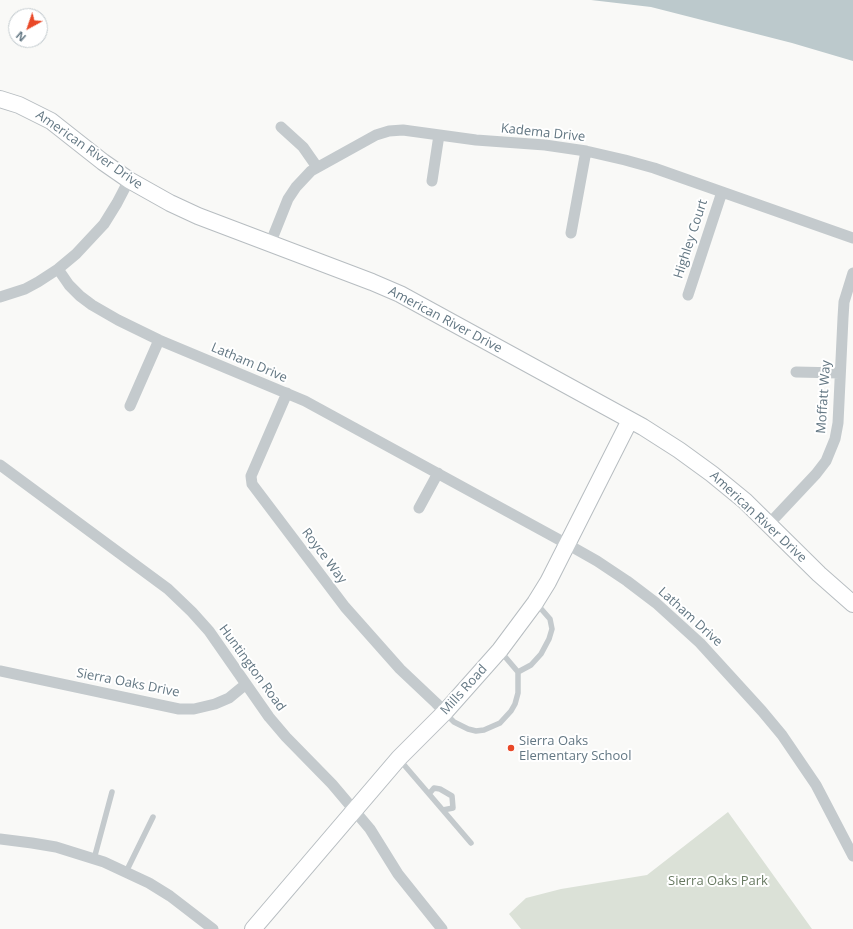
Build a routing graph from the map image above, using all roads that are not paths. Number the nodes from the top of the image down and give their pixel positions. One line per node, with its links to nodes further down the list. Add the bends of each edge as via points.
1 (0, 99): 6 (street, American River Drive, via 25,107 51,121)
2 (281, 127): 5 (street, via 303,147)
3 (439, 135): 4 (street, Kadema Drive); 5 (street, Kadema Drive, via 410,130 383,133); 7 (street)
4 (586, 151): 8 (street, Kadema Drive, via 654,168); 9 (street)
5 (317, 167): 11 (street, Kadema Drive, via 301,181 288,199)
6 (129, 180): 11 (street, American River Drive, via 198,216); 12 (street, via 104,224)
7 (432, 181)
8 (722, 192): 10 (street, Kadema Drive); 14 (street, Highley Court)
9 (571, 233)
10 (853, 238)
11 (270, 244): 21 (street, American River Drive, via 400,294)
12 (58, 269): 15 (street, via 25,289); 16 (street, Latham Drive, via 69,285 92,305)
13 (853, 273): 18 (street, Moffatt Way, via 844,302)
14 (688, 295)
15 (0, 297)
16 (159, 340): 19 (street, Latham Drive); 20 (street)
17 (796, 372): 18 (street)
18 (840, 373): 25 (street, Moffatt Way, via 838,423 833,446 826,461)
19 (287, 394): 23 (street, Latham Drive, via 305,401); 33 (street, Royce Way, via 251,476 252,484 345,607 400,669)
20 (130, 406)
21 (630, 420): 25 (street, American River Drive, via 712,474); 26 (street, Mills Road)
22 (0, 465): 32 (street, Huntington Road, via 168,589 209,632)
23 (438, 473): 24 (street); 26 (street, Latham Drive)
24 (420, 508)
25 (769, 524): 28 (street, American River Drive)
26 (567, 544): 27 (street, Mills Road); 42 (street, Latham Drive, via 633,585 684,627 716,659 782,735 803,765 833,815)
27 (535, 603): 29 (street, Mills Road); 31 (lane, via 550,619 551,634 537,659)
28 (853, 604)
29 (500, 650): 31 (lane); 33 (street, Mills Road)
30 (0, 671): 32 (street, Sierra Oaks Drive, via 180,709 215,704 228,698)
31 (518, 672): 33 (lane, via 515,704 500,723 476,731 454,722)
32 (246, 684): 38 (street, Huntington Road, via 286,737 332,784)
33 (444, 712): 34 (street, Mills Road)
34 (399, 758): 36 (lane); 38 (street, Mills Road)
35 (112, 792): 43 (lane)
36 (429, 794): 37 (lane); 37 (lane, via 434,788 452,796 453,808)
37 (443, 810): 41 (lane)
38 (354, 811): 46 (street, Mills Road); 47 (street, Huntington Road, via 370,829 398,874)
39 (153, 817): 44 (lane)
40 (0, 839): 43 (street, via 56,848)
41 (471, 843)
42 (853, 856)
43 (94, 859): 44 (street)
44 (126, 872): 45 (street, via 170,896)
45 (213, 929)
46 (253, 929)
47 (442, 929)

